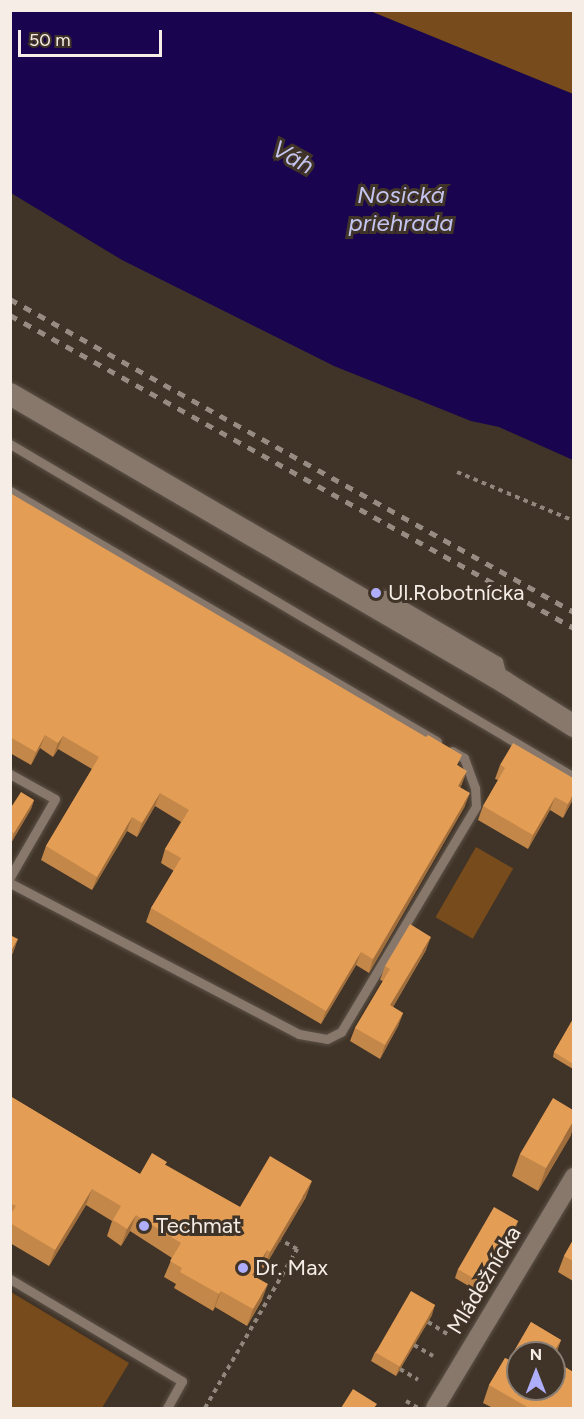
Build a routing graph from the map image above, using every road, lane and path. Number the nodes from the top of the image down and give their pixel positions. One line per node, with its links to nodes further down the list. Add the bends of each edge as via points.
1 (10, 394): 6 (street)
2 (10, 444): 8 (lane)
3 (457, 472): 5 (path)
4 (10, 491): 10 (lane, via 464,758 475,788 476,806 340,1032 327,1039 299,1034)
5 (573, 521)
6 (573, 726)
7 (10, 774): 9 (lane, via 54,799)
8 (573, 777)
9 (10, 877)
10 (10, 883)
11 (573, 1177): 24 (street, Mládežnícka)
12 (281, 1240): 22 (path, via 297,1249)
13 (10, 1279): 21 (lane, via 182,1381)
14 (428, 1322): 15 (path)
15 (449, 1335)
16 (414, 1345): 17 (path)
17 (433, 1356)
18 (400, 1369): 19 (path)
19 (418, 1380)
20 (406, 1401): 23 (path)
21 (167, 1408)
22 (205, 1408)
23 (419, 1408)
24 (435, 1408)

